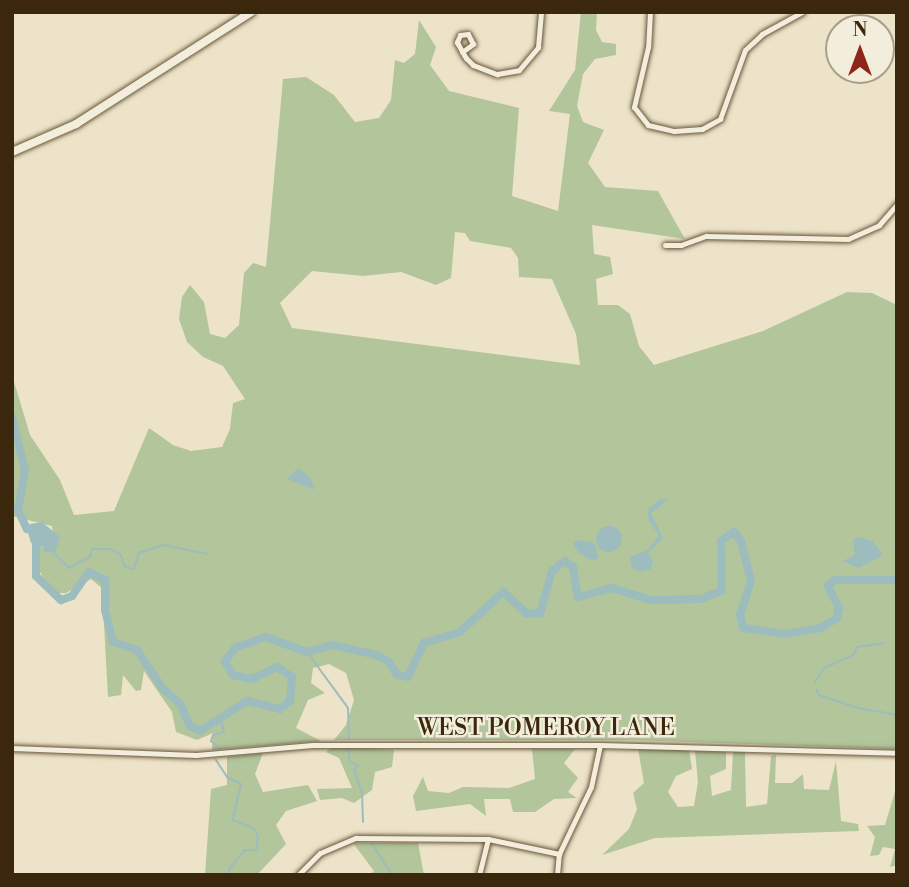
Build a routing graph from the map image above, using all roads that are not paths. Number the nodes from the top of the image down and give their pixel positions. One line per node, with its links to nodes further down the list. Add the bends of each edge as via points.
1 (251, 12): 6 (street, via 76,124)
2 (541, 12): 5 (street, via 538,47 519,70 484,71)
3 (650, 12): 4 (street, via 648,51 634,96 638,115 650,127 667,131 702,129 720,119 746,50 762,34)
4 (802, 12)
5 (462, 52)
6 (12, 152)
7 (897, 204): 8 (street, via 875,228 845,240 713,236)
8 (665, 245)
9 (600, 745): 10 (street, WEST POMEROY LANE, via 313,745 196,755); 11 (street, WEST POMEROY LANE); 13 (street, via 591,787)
10 (12, 748)
11 (897, 753)
12 (488, 839): 13 (street); 14 (street, via 356,838 320,853); 15 (street)
13 (559, 854): 16 (street)
14 (298, 875)
15 (479, 875)
16 (557, 875)

